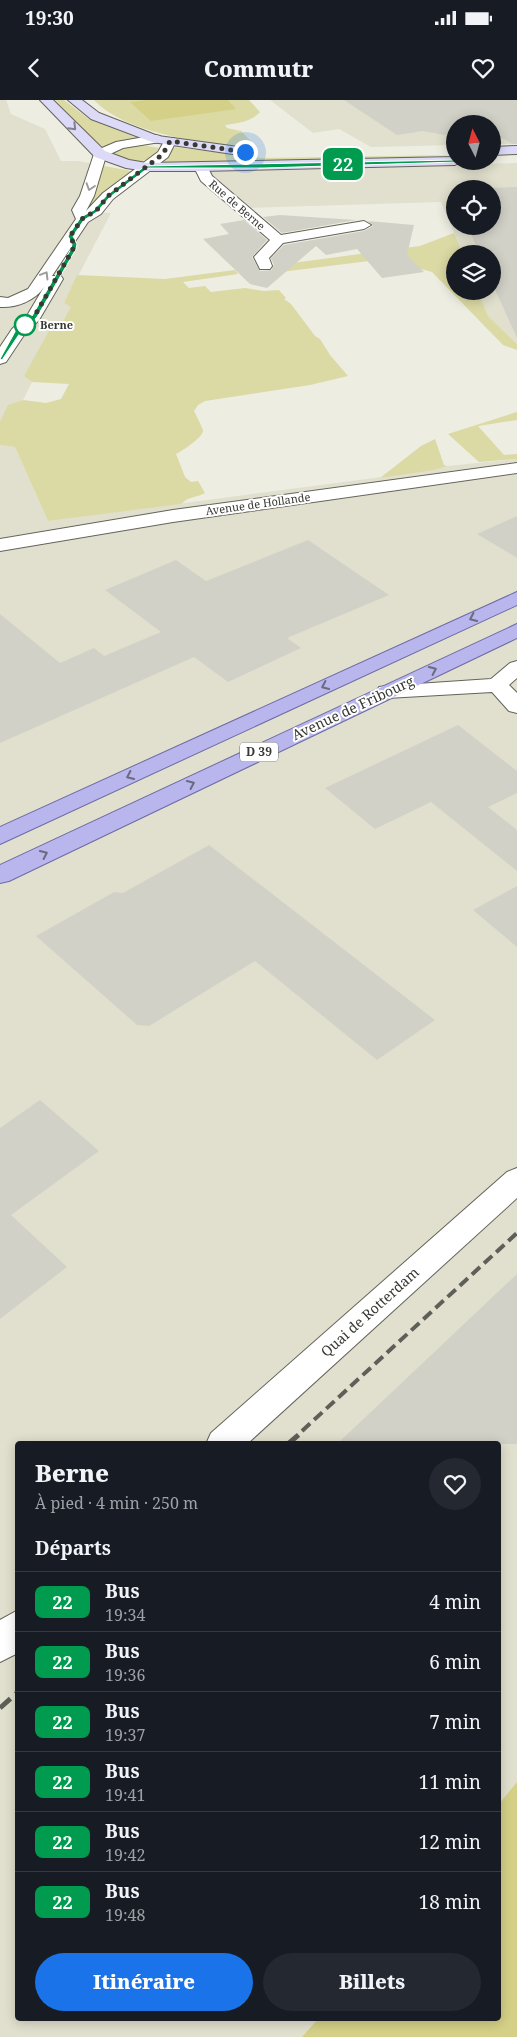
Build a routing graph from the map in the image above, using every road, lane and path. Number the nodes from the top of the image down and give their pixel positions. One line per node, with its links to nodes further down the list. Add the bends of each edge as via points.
1 (46, 100): 8 (main road, Rue de Berne, one-way to 8)
2 (74, 100): 3 (main road, via 95,116)
3 (156, 139): 4 (main road); 8 (street, via 120,145)
4 (170, 141): 7 (main road, via 281,155); 12 (street, via 167,151)
5 (517, 150): 6 (main road)
6 (501, 151)
7 (446, 152)
8 (100, 154): 12 (main road, Rue de Berne, via 126,164); 14 (street, one-way to 14, via 87,196 79,210)
9 (517, 159): 10 (main road)
10 (501, 160)
11 (446, 161): 13 (main road, Rue de Berne)
12 (147, 167): 13 (main road, Rue de Berne); 14 (street, via 108,196 96,211)
13 (201, 167): 17 (street, Rue de Berne, via 206,178)
14 (83, 218): 16 (street)
15 (364, 225): 17 (street, Rue de Berne)
16 (70, 236): 18 (street); 21 (street, one-way to 16, via 33,292); 22 (street, via 73,249 34,317)
17 (278, 240): 19 (street, Rue de Berne, via 261,257)
18 (39, 258)
19 (265, 266)
20 (17, 285): 21 (street)
21 (3, 306): 22 (street, via 17,311)
22 (18, 332): 23 (street)
23 (0, 359)
24 (517, 468): 25 (street, Avenue de Hollande, via 466,469)
25 (0, 545)
26 (517, 598): 32 (main road, D 39, one-way to 32)
27 (517, 630): 30 (main road, Avenue de Fribourg / D 39, one-way to 27)
28 (517, 667): 29 (street)
29 (497, 684): 30 (street); 31 (street)
30 (387, 692): 33 (main road, Avenue de Fribourg / D 39, one-way to 30)
31 (517, 706)
32 (0, 836)
33 (0, 875)
34 (517, 1180): 35 (street, Quai de Rotterdam)
35 (226, 1441)
36 (15, 1631): 37 (street)
37 (0, 1644)

